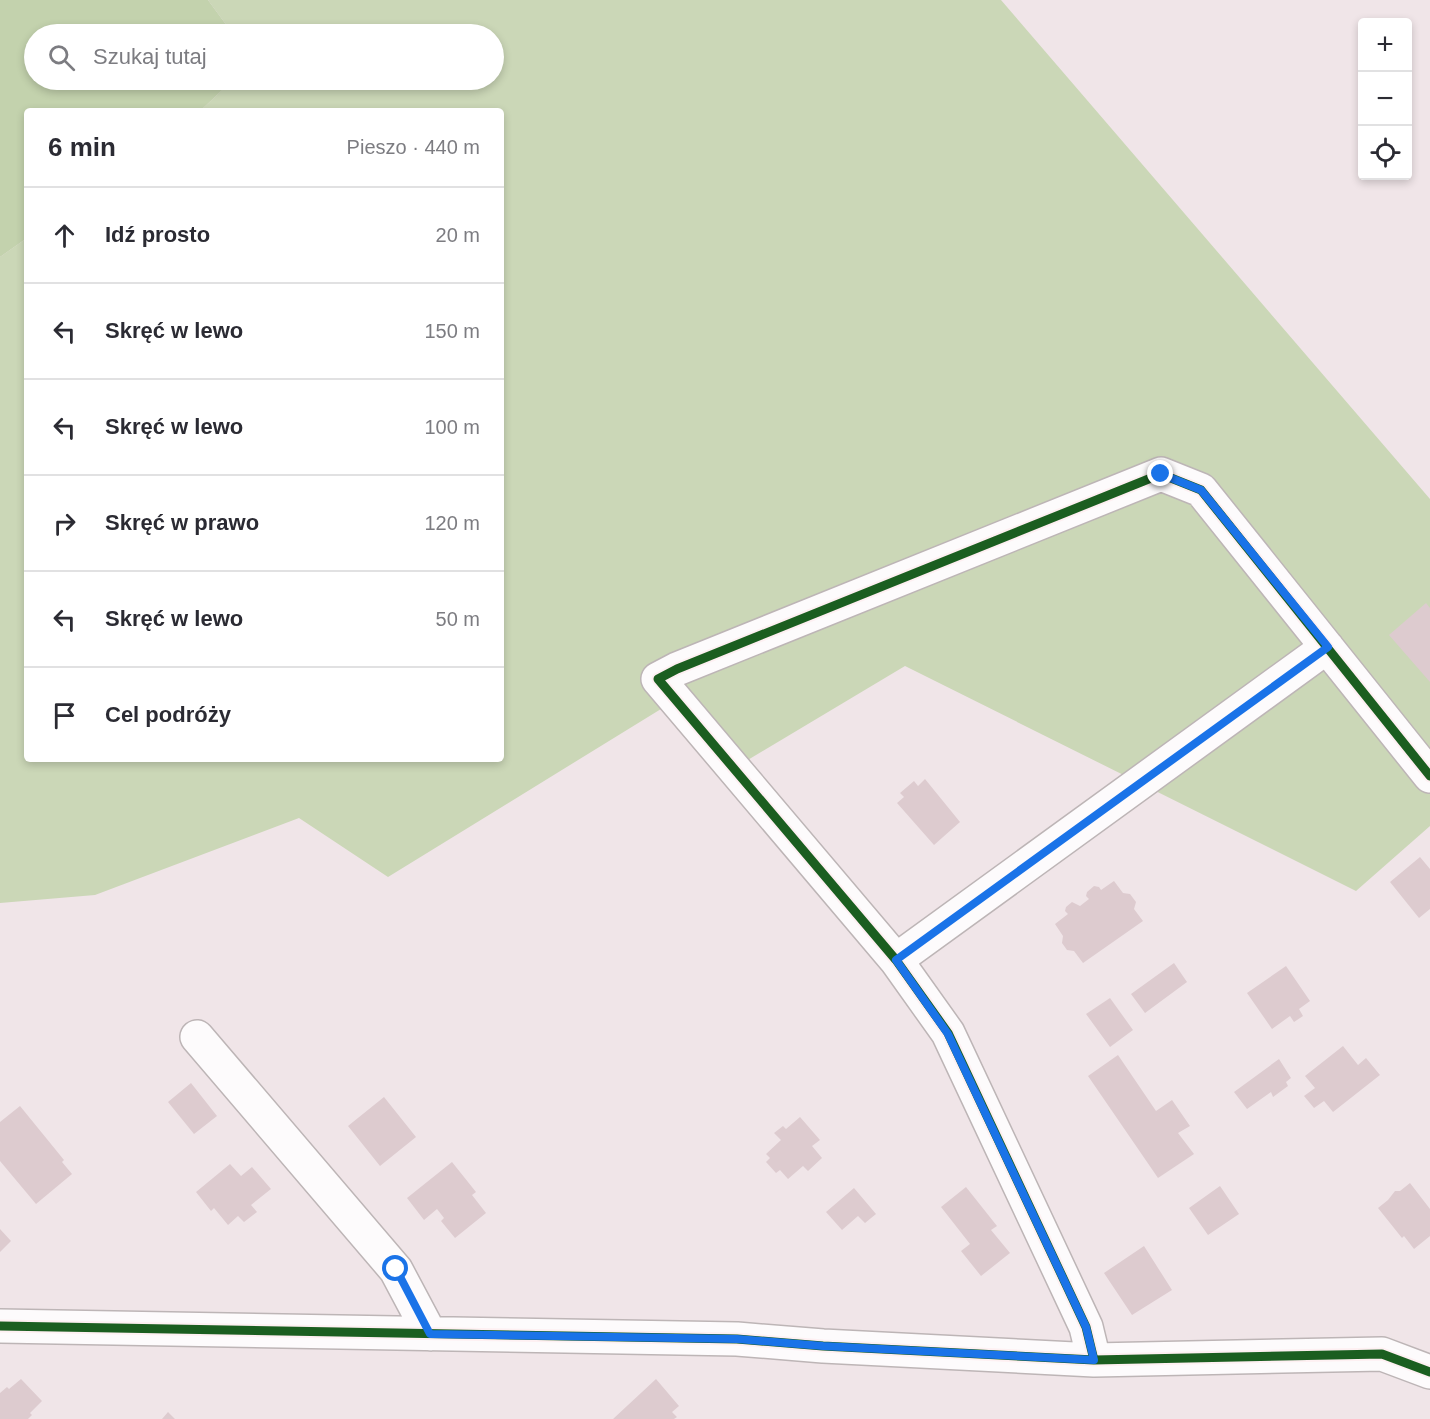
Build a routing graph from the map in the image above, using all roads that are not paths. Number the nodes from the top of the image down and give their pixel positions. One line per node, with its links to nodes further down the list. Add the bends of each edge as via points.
1 (1328, 647): 2 (street); 3 (street); 3 (street, via 1201,490 1161,474 658,679)
2 (1430, 776)
3 (896, 960): 7 (street, via 948,1034 1086,1327)
4 (197, 1037): 6 (street, via 396,1269)
5 (0, 1326): 6 (street)
6 (430, 1334): 7 (street, via 737,1339)
7 (1094, 1360): 8 (street, via 1382,1354)
8 (1430, 1372)

